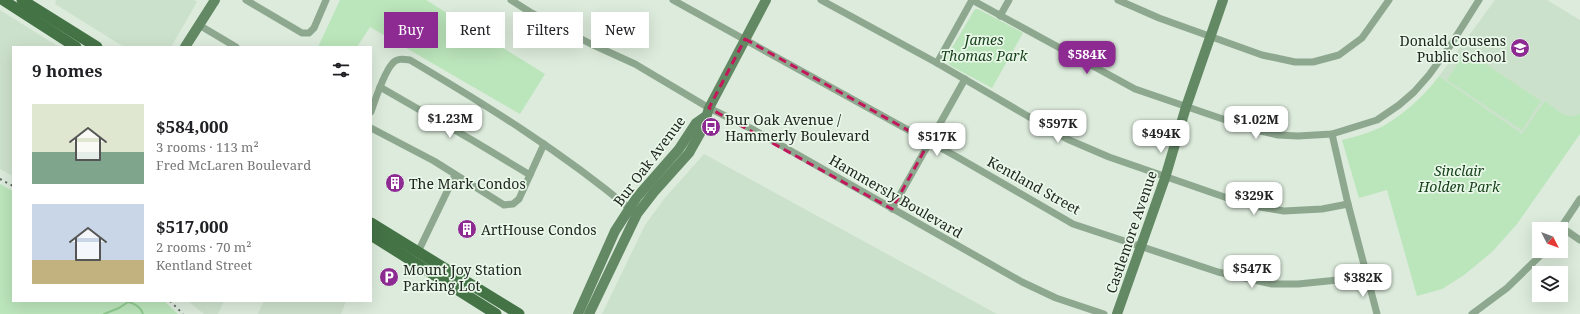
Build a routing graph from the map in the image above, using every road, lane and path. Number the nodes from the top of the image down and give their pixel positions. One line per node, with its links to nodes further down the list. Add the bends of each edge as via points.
1 (3, 0): 20 (main road)
2 (22, 0): 21 (main road)
3 (215, 0): 17 (street)
4 (246, 0): 5 (street, via 302,33 309,33 314,28)
5 (326, 0)
6 (511, 0): 29 (street, Hammersly Boulevard, via 557,26 635,64)
7 (673, 0): 19 (street, Kentland Street)
8 (766, 0): 19 (street, Bur Oak Avenue)
9 (821, 0): 24 (street)
10 (972, 0): 16 (street); 24 (street)
11 (1009, 0): 16 (street)
12 (1118, 0): 18 (street)
13 (1223, 0): 18 (street, Castlemore Avenue)
14 (1389, 0): 18 (street, via 1362,38 1339,55 1313,62 1295,62 1262,55)
15 (1479, 0): 31 (street, via 1450,46 1414,92 1377,120)
16 (1000, 16): 27 (street, via 1136,90)
17 (199, 25): 22 (street); 23 (street)
18 (1210, 36): 27 (street, Castlemore Avenue)
19 (745, 39): 29 (street, Bur Oak Avenue); 32 (street, Kentland Street)
20 (74, 46)
21 (95, 46)
22 (186, 46)
23 (234, 46)
24 (937, 63): 25 (street)
25 (964, 79): 32 (street); 36 (street, via 1067,139)
26 (380, 87): 28 (street); 33 (street, via 392,63 399,59 410,60); 35 (street)
27 (1186, 107): 31 (street, via 1278,135); 36 (street, Castlemore Avenue)
28 (372, 109)
29 (708, 112): 39 (street, Bur Oak Avenue, via 696,123 679,149 637,197); 40 (street, Hammersly Boulevard, via 754,130); 53 (street, Bur Oak Avenue, via 703,128 689,153 638,214)
30 (372, 129): 34 (street)
31 (1332, 134): 38 (street)
32 (929, 142): 40 (street); 46 (street, Kentland Street, via 1073,224)
33 (544, 144): 35 (street); 39 (street)
34 (455, 174): 35 (street, via 504,205 513,204 519,199); 47 (street)
35 (530, 175)
36 (1165, 178): 38 (street, via 1236,201 1284,211 1322,209); 46 (street, Castlemore Avenue)
37 (1580, 199): 41 (street)
38 (1348, 204): 49 (street)
39 (630, 209): 52 (street, Bur Oak Avenue, via 616,231)
40 (892, 209): 54 (street, Hammersly Boulevard, via 1042,293)
41 (1565, 222)
42 (372, 224): 47 (main road)
43 (1568, 232): 45 (street)
44 (372, 236): 50 (main road)
45 (1580, 240)
46 (1142, 246): 49 (street, Kentland Street, via 1218,272 1272,284); 55 (street, Castlemore Avenue)
47 (418, 252): 51 (main road)
48 (1538, 258): 57 (street, via 1507,288)
49 (1368, 277): 56 (street)
50 (496, 314)
51 (519, 314)
52 (578, 314)
53 (590, 314)
54 (1104, 314)
55 (1117, 314)
56 (1377, 314)
57 (1472, 314)

